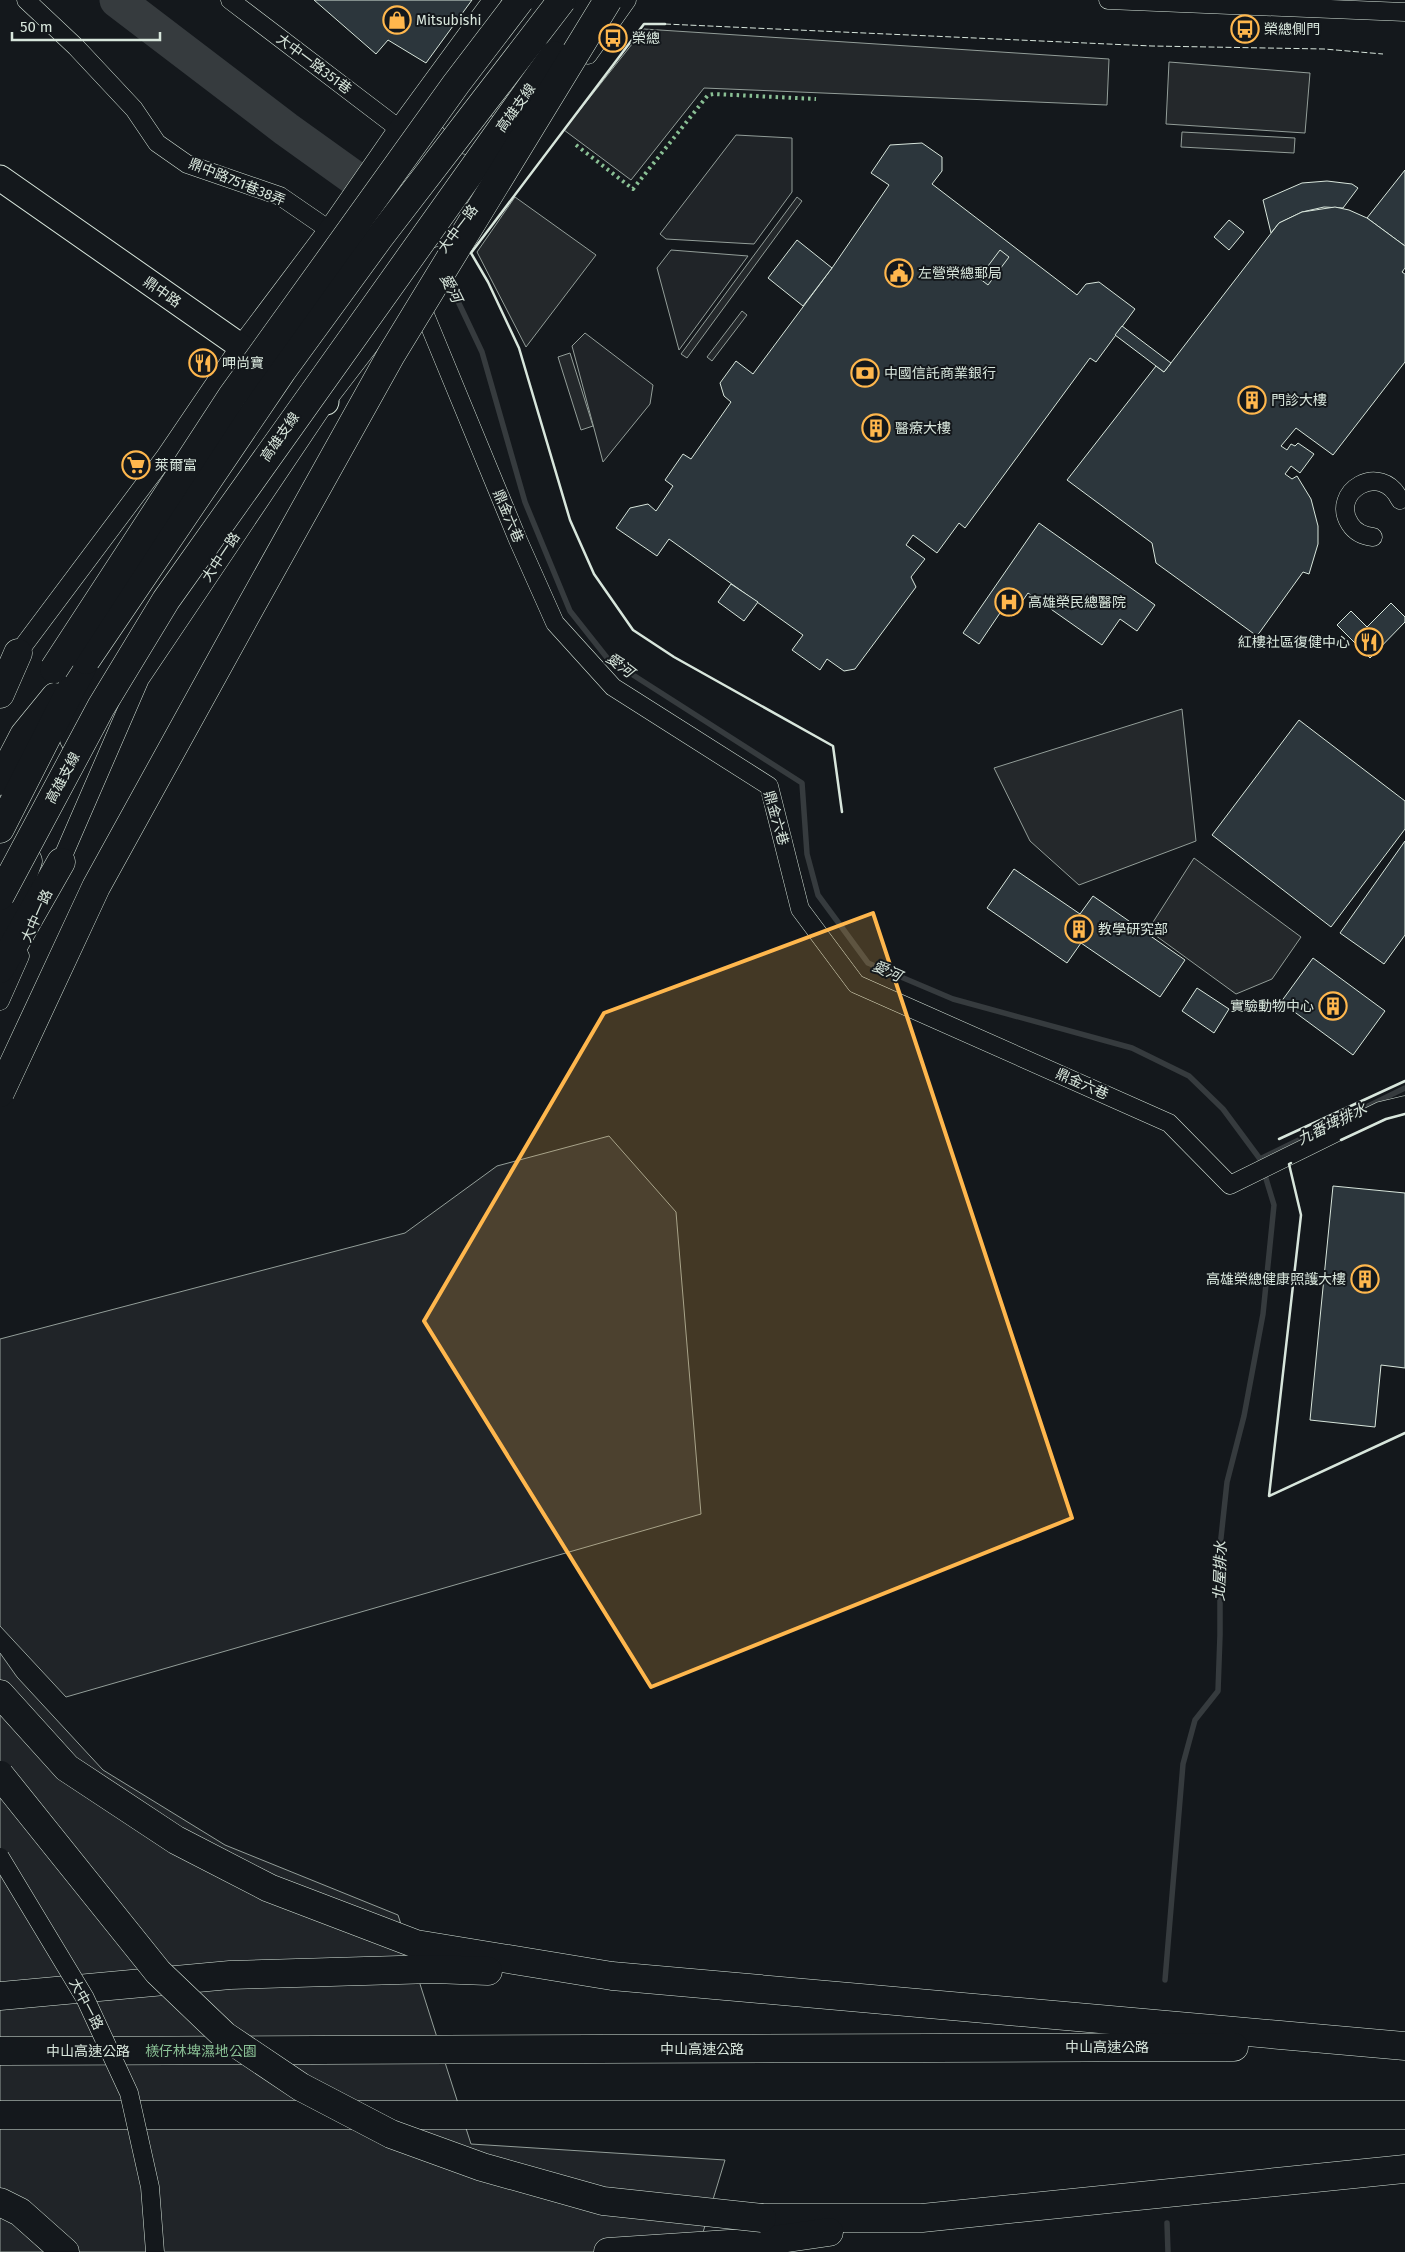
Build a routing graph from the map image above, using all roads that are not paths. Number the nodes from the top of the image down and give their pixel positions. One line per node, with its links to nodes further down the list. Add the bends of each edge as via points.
1 (26, 0): 18 (street, 鼎中路751巷38弄, via 134,109 157,143 187,164 280,196)
2 (230, 0): 15 (street, 大中一路351巷)
3 (520, 0): 30 (highway, bridge, via 232,396 54,669)
4 (535, 0): 19 (highway, bridge, via 412,168)
5 (562, 0): 14 (street, via 527,58); 19 (highway, 高雄支線, bridge)
6 (586, 0): 14 (street)
7 (594, 0): 34 (highway, 高雄支線, bridge, via 435,218 166,600 101,707)
8 (608, 0): 38 (highway, bridge, via 391,355 251,606 96,887)
9 (628, 0): 16 (street, 大中一路)
10 (1108, 0): 11 (street)
11 (1188, 2): 13 (street)
12 (493, 3): 15 (street)
13 (1405, 12)
14 (500, 115): 16 (street, via 503,137); 19 (street, via 422,213)
15 (398, 128): 18 (street)
16 (515, 155): 20 (street, 大中一路)
17 (0, 178): 21 (street, 鼎中路)
18 (328, 230): 21 (street)
19 (391, 239): 22 (street); 27 (highway, 高雄支線, bridge, via 282,371)
20 (414, 287): 23 (street, 大中一路); 39 (street, 鼎金六巷, via 555,623 613,688 769,786 800,909 856,984 1169,1123 1230,1184 1380,1111)
21 (240, 346): 22 (street, 鼎中路); 26 (street, via 164,458)
22 (290, 394): 23 (street, 鼎中路); 35 (highway, via 177,555 91,694)
23 (326, 402): 33 (street, 大中一路, via 140,679)
24 (1400, 500): 25 (street, via 1392,488 1380,481 1362,483 1349,495 1346,504 1349,523 1354,530)
25 (1373, 537)
26 (18, 653): 28 (street); 29 (highway)
27 (86, 660): 31 (highway, via 24,735); 32 (highway, 高雄支線)
28 (0, 680)
29 (0, 694)
30 (0, 758)
31 (0, 781)
32 (0, 829)
33 (61, 862): 36 (highway); 37 (street, 大中一路)
34 (0, 896)
35 (0, 937)
36 (0, 969)
37 (0, 1002)
38 (0, 1093)
39 (1405, 1105)
40 (0, 1674): 42 (highway)
41 (0, 1694): 42 (highway)
42 (67, 1768): 45 (highway, via 176,1840 260,1884 379,1930 416,1944)
43 (0, 1775): 53 (highway, bridge, via 158,1972 225,2036 300,2087 391,2134 482,2167 603,2201)
44 (0, 1857): 55 (street, 大中一路, bridge, via 85,1998 129,2092 150,2187)
45 (612, 1976): 46 (highway, via 433,1969 240,1975); 47 (highway)
46 (0, 1996)
47 (1405, 2046): 48 (highway, 中山高速公路)
48 (0, 2051)
49 (0, 2115): 50 (highway)
50 (1405, 2116)
51 (1405, 2169): 53 (highway, via 922,2218)
52 (0, 2202): 54 (highway, via 20,2212)
53 (760, 2230): 56 (highway)
54 (65, 2252)
55 (155, 2252)
56 (608, 2252)

